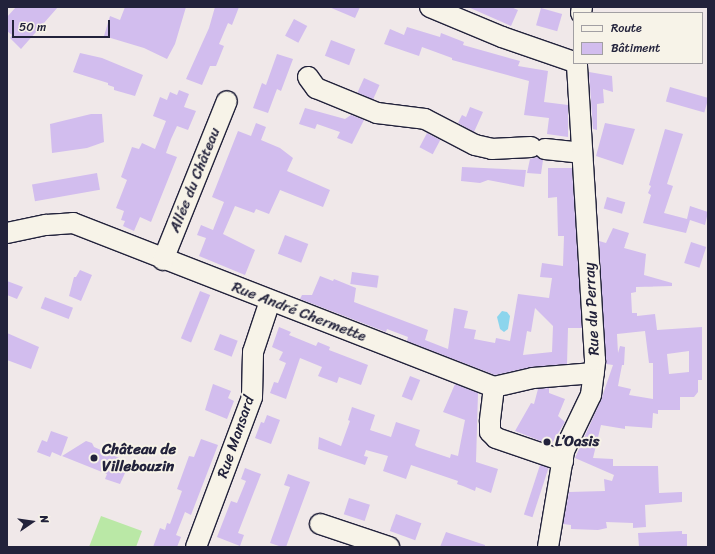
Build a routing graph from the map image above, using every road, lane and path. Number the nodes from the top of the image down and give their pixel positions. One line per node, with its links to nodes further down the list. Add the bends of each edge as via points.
1 (430, 7): 2 (street, via 502,37)
2 (573, 61)
3 (575, 64): 6 (street, Rue du Perray)
4 (308, 77): 6 (street, via 316,88 377,112 425,119 476,145 492,149 538,148)
5 (227, 101): 8 (street, Allée du Château)
6 (582, 152): 10 (street, Rue du Perray, via 594,334)
7 (7, 233): 8 (street, Rue André Chermette, via 46,225 73,223)
8 (163, 260): 9 (street, Rue André Chermette)
9 (270, 301): 11 (street, Rue André Chermette); 14 (street, Rue Mansard, via 253,352 252,397)
10 (594, 373): 11 (street, via 534,378); 12 (street, Rue du Perray, via 591,396 564,450)
11 (494, 387): 12 (street, via 490,432 496,438)
12 (563, 461): 16 (street, Rue du Perray)
13 (320, 524): 15 (street)
14 (196, 547)
15 (389, 547)
16 (548, 547)

